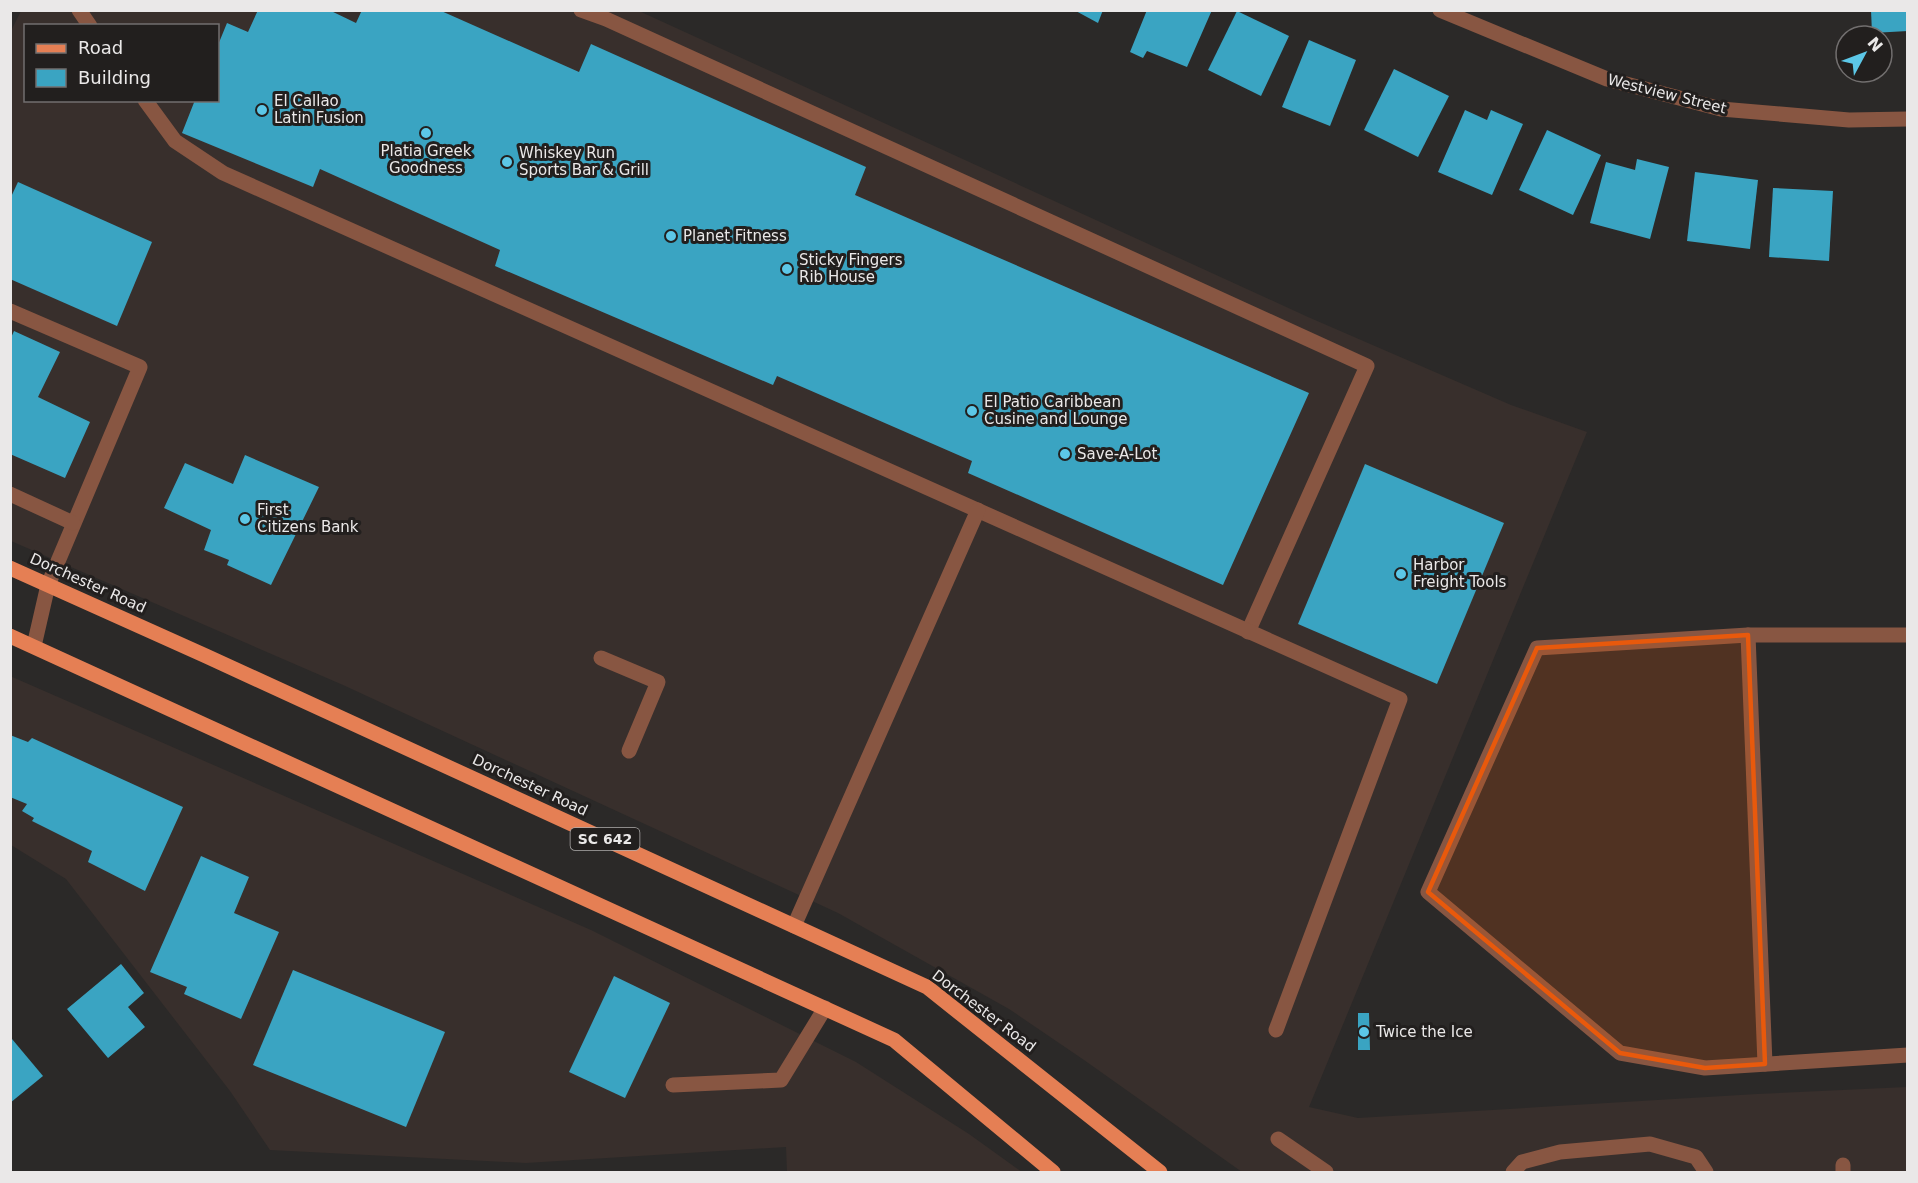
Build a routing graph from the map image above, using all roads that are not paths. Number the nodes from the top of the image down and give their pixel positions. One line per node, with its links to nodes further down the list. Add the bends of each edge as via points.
1 (79, 10): 4 (street)
2 (581, 10): 13 (street, via 1367,366)
3 (1440, 10): 6 (street, Westview Street, via 1607,79 1721,109 1849,120)
4 (89, 24)
5 (147, 102): 9 (street, via 176,141 224,173)
6 (1908, 119)
7 (10, 311): 10 (street, via 141,367)
8 (10, 494): 10 (street)
9 (978, 510): 13 (street); 20 (street)
10 (73, 523): 12 (street)
11 (10, 568): 12 (main road, Dorchester Road / SC 642)
12 (48, 585): 17 (street); 20 (main road, Dorchester Road / SC 642)
13 (1248, 632): 22 (street, via 1400,699)
14 (1908, 634): 15 (street)
15 (1748, 635): 24 (street); 24 (street, via 1537,648 1428,892 1620,1053 1705,1068)
16 (10, 636): 17 (main road)
17 (34, 646): 21 (main road)
18 (601, 658): 19 (street, via 658,682)
19 (629, 751)
20 (794, 926): 28 (main road, Dorchester Road / SC 642, via 927,987)
21 (825, 1008): 25 (street, via 781,1080); 27 (main road, via 894,1040)
22 (1276, 1030)
23 (1908, 1055): 24 (street)
24 (1765, 1064)
25 (673, 1085)
26 (1278, 1139): 29 (street)
27 (1045, 1170)
28 (1160, 1173)
29 (1326, 1173)
30 (1513, 1173): 31 (street, via 1522,1162 1560,1152 1650,1144 1696,1157)
31 (1706, 1173)

